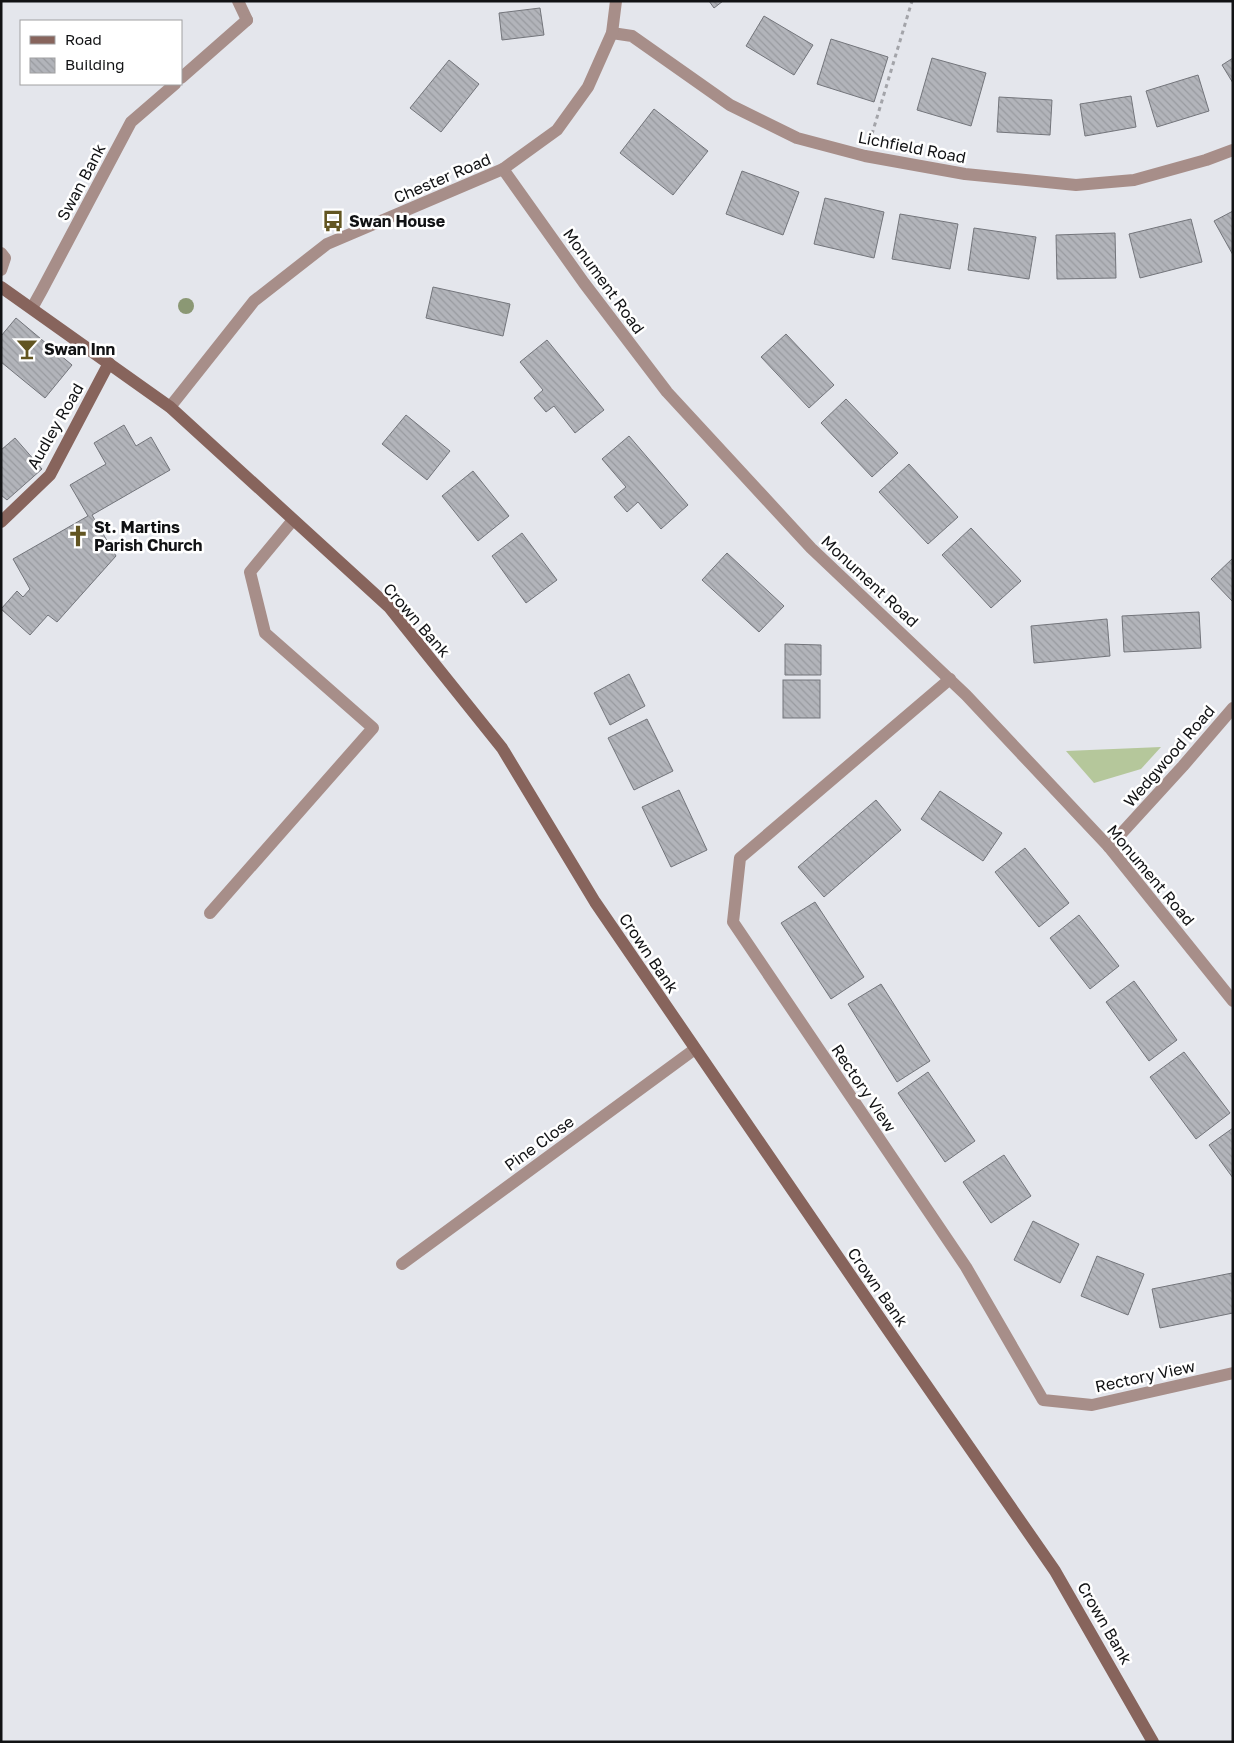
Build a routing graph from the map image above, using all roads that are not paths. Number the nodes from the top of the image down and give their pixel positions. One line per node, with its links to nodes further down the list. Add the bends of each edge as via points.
1 (238, 1): 4 (street, via 247,20)
2 (616, 1): 3 (street, Chester Road)
3 (612, 33): 6 (street, Lichfield Road, via 632,36 730,104 797,138 866,156 965,174 1076,185 1134,180); 7 (street, Chester Road, via 588,87 556,130)
4 (182, 77)
5 (173, 85): 11 (street, Swan Bank, via 131,122)
6 (1233, 150)
7 (503, 170): 13 (street, Chester Road, via 328,244 254,302); 16 (street, Monument Road, via 667,392 811,548)
8 (1, 252): 9 (street, via 5,258)
9 (1, 270)
10 (1, 287): 11 (street, Crown Bank)
11 (32, 308): 12 (street, Crown Bank)
12 (108, 363): 13 (street, Crown Bank); 15 (street, Audley Road, via 50,475)
13 (170, 407): 14 (street, Crown Bank)
14 (293, 520): 19 (street, via 250,572 265,633 373,728); 21 (street, Crown Bank, via 388,607 502,748 595,902)
15 (1, 522)
16 (950, 679): 18 (street, Monument Road); 23 (street, Rectory View, via 740,858 733,922 966,1267 1043,1400 1092,1405)
17 (1233, 708): 18 (street, Wedgwood Road)
18 (1109, 848): 20 (street, Monument Road)
19 (210, 913)
20 (1233, 1001)
21 (695, 1049): 22 (street, Pine Close); 24 (street, Crown Bank, via 1055,1570)
22 (402, 1264)
23 (1233, 1373)
24 (1153, 1742)

